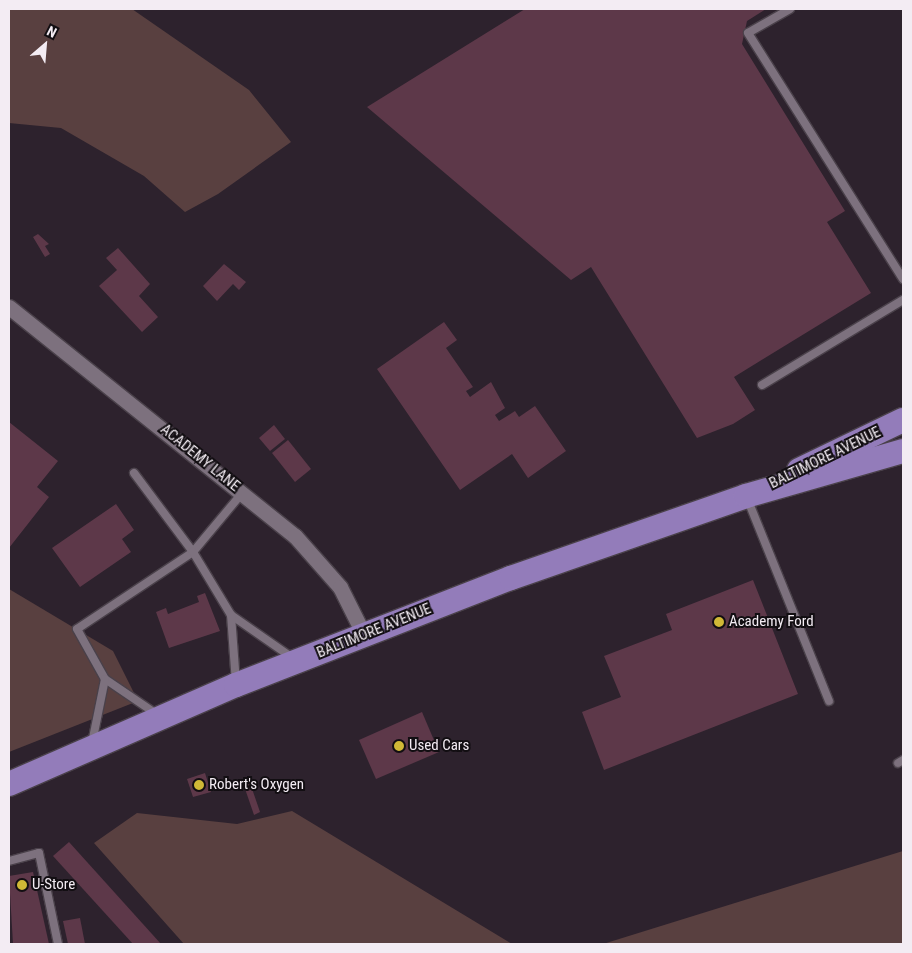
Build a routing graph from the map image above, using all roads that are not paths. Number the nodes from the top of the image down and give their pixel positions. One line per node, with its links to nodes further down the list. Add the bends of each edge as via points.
1 (790, 9): 2 (lane, via 748,33)
2 (903, 279)
3 (903, 300): 5 (lane)
4 (9, 307): 9 (street, ACADEMY LANE)
5 (762, 386)
6 (903, 420): 10 (main road, BALTIMORE AVENUE)
7 (903, 451): 10 (main road, BALTIMORE AVENUE)
8 (134, 473): 11 (lane)
9 (243, 492): 11 (lane); 13 (street, ACADEMY LANE, via 313,553 340,587)
10 (746, 496): 13 (main road, BALTIMORE AVENUE, via 511,578); 17 (lane)
11 (194, 552): 12 (lane); 15 (lane, via 76,628)
12 (231, 615): 14 (lane); 16 (lane)
13 (364, 635): 14 (main road, BALTIMORE AVENUE)
14 (298, 662): 16 (main road, BALTIMORE AVENUE)
15 (104, 679): 18 (lane); 19 (lane)
16 (236, 685): 18 (main road, BALTIMORE AVENUE)
17 (828, 701)
18 (162, 717): 19 (main road, BALTIMORE AVENUE)
19 (91, 750): 20 (main road, BALTIMORE AVENUE)
20 (9, 784)
21 (9, 861): 22 (lane, via 40,853)
22 (58, 944)

